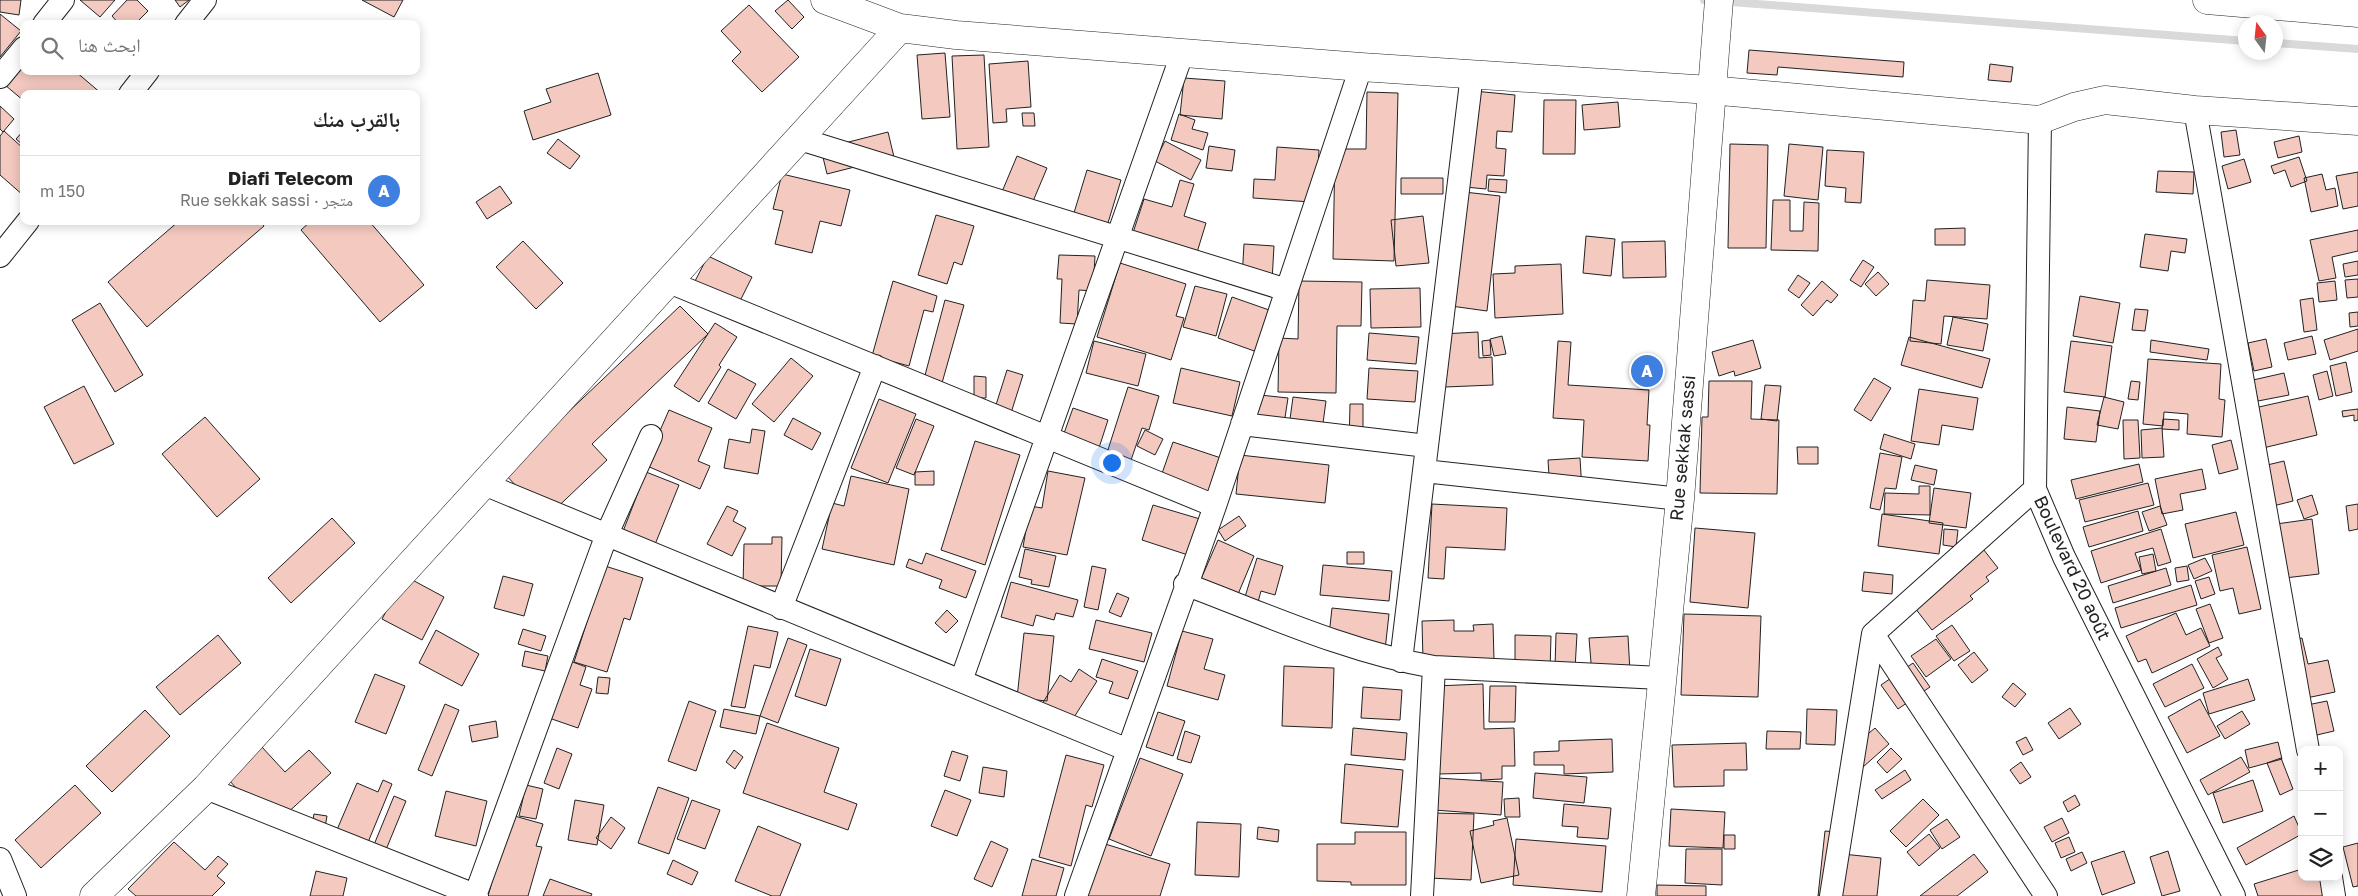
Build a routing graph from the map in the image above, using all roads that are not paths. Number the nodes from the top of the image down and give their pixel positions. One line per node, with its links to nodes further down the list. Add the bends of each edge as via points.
1 (63, 0): 8 (street)
2 (205, 0): 9 (street)
3 (824, 0): 10 (street)
4 (1719, 0): 18 (street, Rue sekkak sassi)
5 (2207, 0): 6 (street)
6 (2318, 5): 7 (street)
7 (2358, 12)
8 (47, 20)
9 (189, 20)
10 (900, 28): 12 (street); 22 (street)
11 (20, 53): 16 (street)
12 (1182, 54): 13 (street); 24 (street)
13 (1361, 68): 14 (street); 27 (street)
14 (1472, 74): 18 (street); 32 (street)
15 (145, 75): 17 (street)
16 (0, 77)
17 (133, 90)
18 (1710, 90): 20 (street); 36 (street, Rue sekkak sassi)
19 (2194, 110): 20 (street, via 2105,100); 21 (street); 46 (street)
20 (2040, 120): 35 (street, Boulevard 20 août)
21 (2358, 121)
22 (800, 139): 24 (street); 26 (street)
23 (25, 225): 25 (street)
24 (1117, 237): 27 (street); 31 (street)
25 (0, 256)
26 (669, 282): 28 (street); 34 (street)
27 (1287, 290): 29 (street)
28 (875, 366): 31 (street); 40 (street)
29 (1242, 424): 32 (street); 37 (street)
30 (651, 436): 38 (street)
31 (1047, 437): 37 (street); 45 (street)
32 (1427, 446): 33 (street)
33 (1424, 471): 36 (street); 42 (street)
34 (484, 484): 38 (street); 48 (street)
35 (2034, 490): 41 (street); 59 (street, Boulevard 20 août, via 2064,557)
36 (1680, 499): 44 (street, Rue sekkak sassi)
37 (1215, 506): 39 (street)
38 (607, 534): 40 (street); 53 (street)
39 (1185, 584): 42 (street, via 1357,649); 47 (street)
40 (781, 608): 45 (street)
41 (1874, 634): 57 (street); 58 (street)
42 (1401, 661): 43 (street)
43 (1434, 667): 44 (street); 55 (street)
44 (1661, 678): 56 (street, Rue sekkak sassi)
45 (961, 681): 47 (street)
46 (2307, 746)
47 (1128, 750): 54 (street)
48 (206, 788): 52 (street); 53 (street)
49 (0, 858): 51 (street)
50 (2332, 881): 60 (street)
51 (15, 896)
52 (94, 896)
53 (476, 896)
54 (1076, 896)
55 (1422, 896)
56 (1641, 896)
57 (1831, 896)
58 (2046, 896)
59 (2234, 896)
60 (2334, 896)

